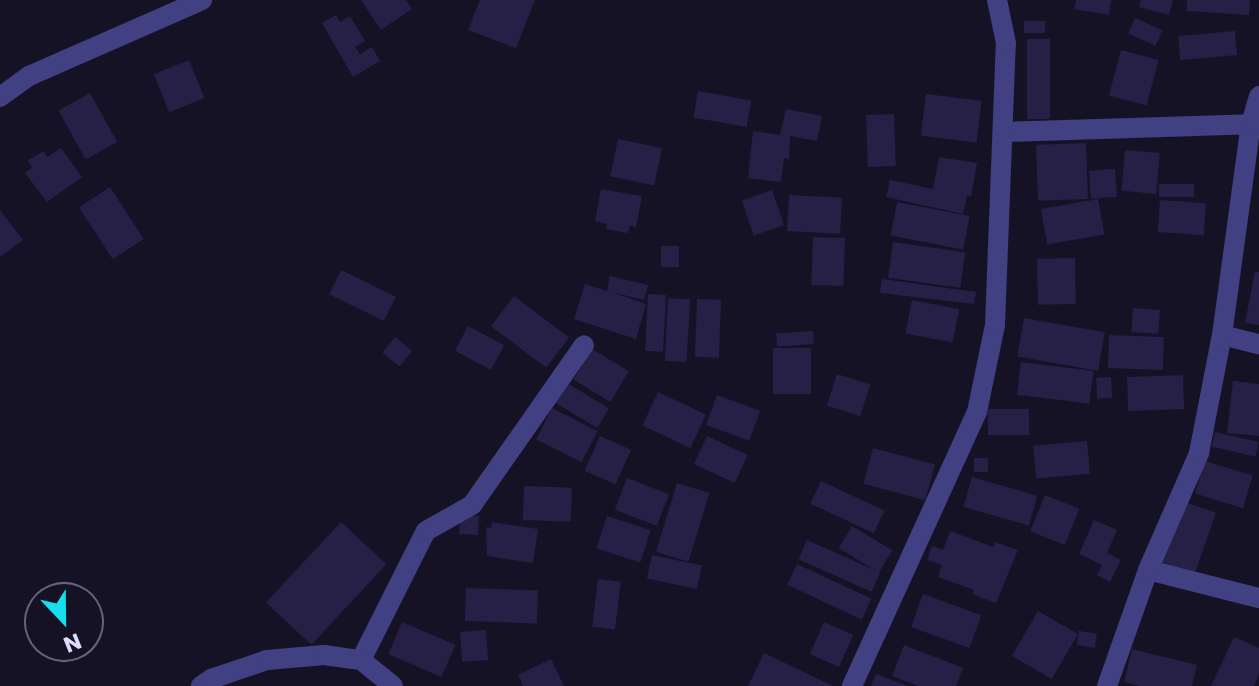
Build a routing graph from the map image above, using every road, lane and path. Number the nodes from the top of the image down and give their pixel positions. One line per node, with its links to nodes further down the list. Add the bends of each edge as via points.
1 (202, 0): 4 (street, via 29,76)
2 (997, 0): 6 (street, via 1006,43)
3 (1259, 96): 5 (street)
4 (0, 97)
5 (1255, 124): 6 (street); 7 (street)
6 (1004, 132): 15 (street, via 995,325 977,412)
7 (1222, 335): 8 (street); 10 (street, via 1199,453)
8 (1259, 344)
9 (584, 345): 12 (street, via 472,505 426,531)
10 (1148, 570): 11 (street); 16 (street)
11 (1259, 598)
12 (361, 660): 13 (street, via 324,655 267,660); 14 (street)
13 (201, 686)
14 (393, 686)
15 (852, 686)
16 (1107, 686)

